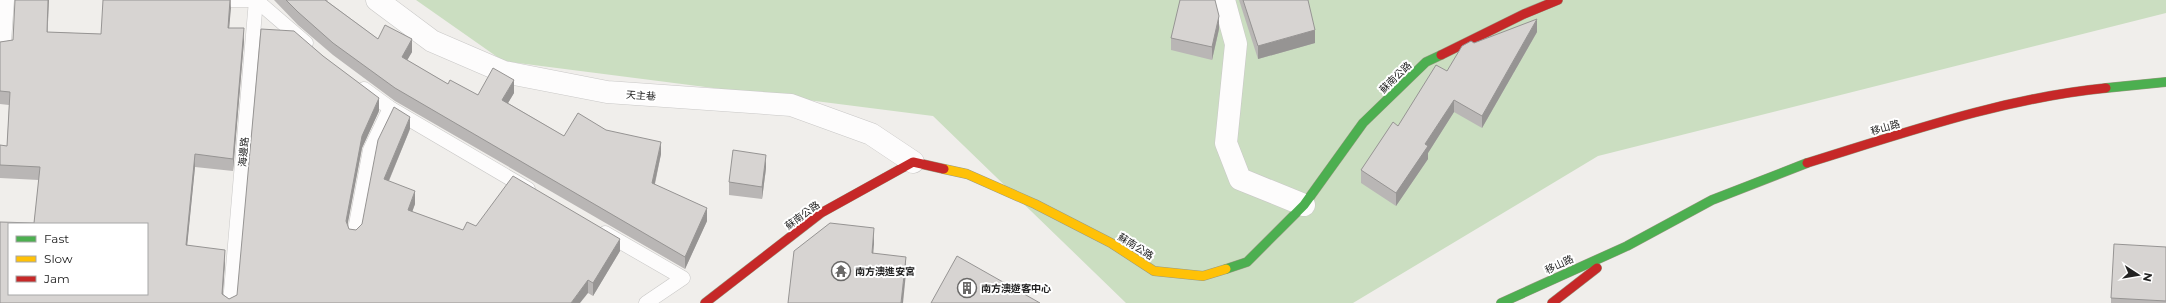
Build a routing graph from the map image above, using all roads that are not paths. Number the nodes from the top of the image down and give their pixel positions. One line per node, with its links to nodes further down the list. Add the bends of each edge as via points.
1 (3, 0): 7 (street)
2 (198, 0): 3 (lane)
3 (256, 0): 8 (lane); 18 (lane, 海邊路)
4 (377, 0): 12 (street, 天主巷, via 432,40 504,72 607,92 791,105 871,134)
5 (1224, 0): 14 (street, via 1236,44 1226,143 1237,172 1240,179)
6 (1558, 0): 14 (street, 蘇南公路, via 1426,62 1363,123)
7 (0, 42)
8 (314, 50)
9 (353, 81): 11 (lane)
10 (2166, 82): 17 (street, 移山路, via 2076,91 1996,108 1884,139 1792,168 1712,200)
11 (390, 108): 13 (lane); 16 (lane, via 370,150)
12 (913, 162): 14 (street, 蘇南公路, via 967,174 1035,204 1111,243 1154,271 1203,276 1247,262); 20 (street, 蘇南公路, via 821,213)
13 (537, 194)
14 (1304, 205)
15 (596, 228): 19 (lane, via 683,278)
16 (354, 235)
17 (1627, 246): 21 (street, 移山路); 22 (street, 移山路)
18 (230, 303)
19 (646, 303)
20 (705, 303)
21 (1501, 303)
22 (1552, 303)

